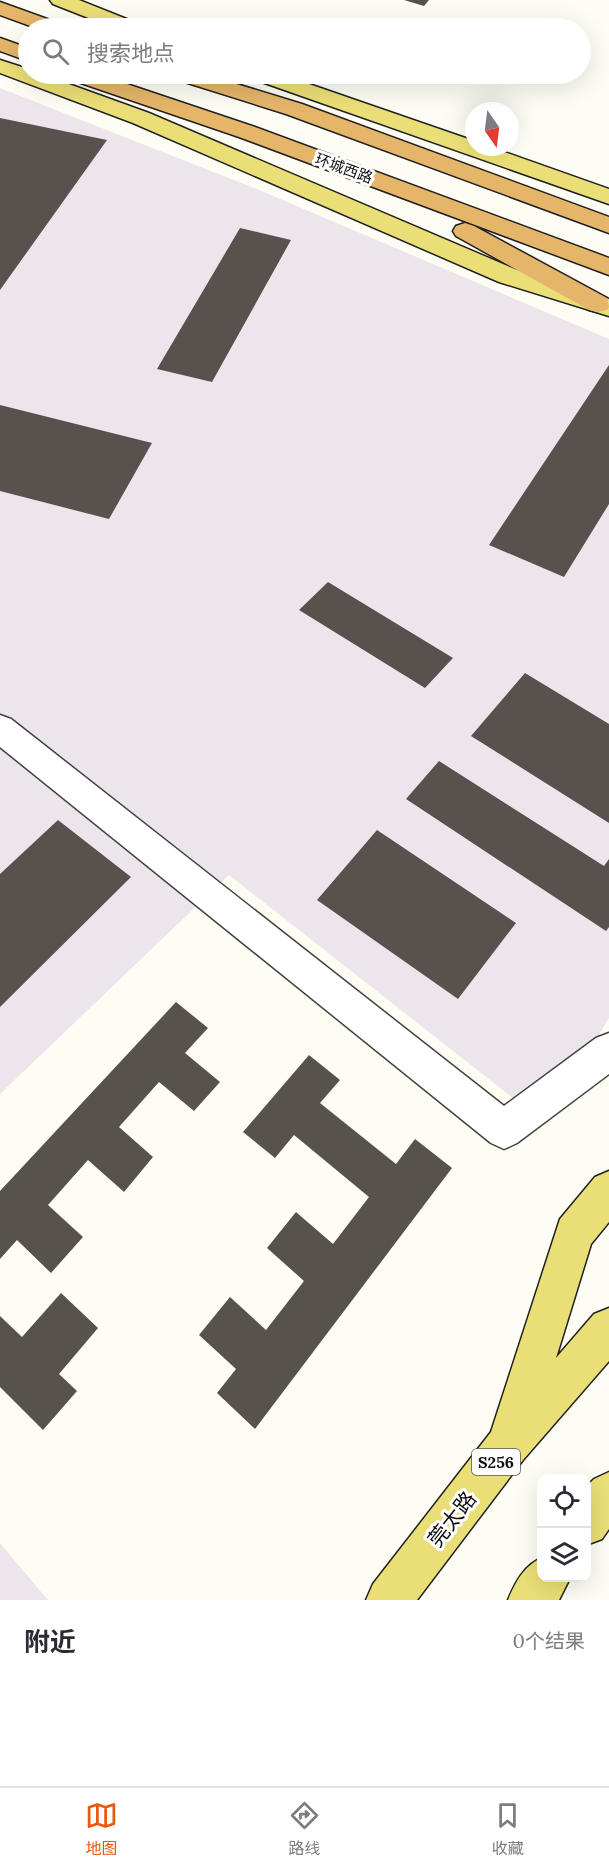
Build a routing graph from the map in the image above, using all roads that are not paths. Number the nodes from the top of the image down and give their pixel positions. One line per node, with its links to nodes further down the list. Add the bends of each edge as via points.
1 (60, 0): 4 (main road)
2 (0, 8): 3 (highway)
3 (27, 18)
4 (106, 18)
5 (0, 44): 6 (highway)
6 (18, 51)
7 (0, 66): 8 (main road)
8 (18, 73)
9 (48, 84): 23 (main road, via 273,173 508,276)
10 (105, 84): 18 (highway, 环城西路)
11 (215, 84): 14 (highway)
12 (250, 84): 14 (highway)
13 (290, 84): 15 (main road)
14 (294, 109): 21 (highway)
15 (465, 145)
16 (496, 156): 20 (main road)
17 (498, 156): 19 (main road)
18 (361, 174): 22 (highway, 环城西路); 23 (highway)
19 (609, 189)
20 (609, 197)
21 (609, 225)
22 (609, 267)
23 (604, 306)
24 (0, 728): 25 (lane, via 504,1130)
25 (606, 1058)
26 (609, 1191): 28 (main road, via 574,1233)
27 (609, 1329): 28 (main road, 莞太路 / S256)
28 (508, 1445): 30 (main road, 莞太路 / S256)
29 (545, 1582): 31 (main road)
30 (389, 1600)
31 (531, 1600)

